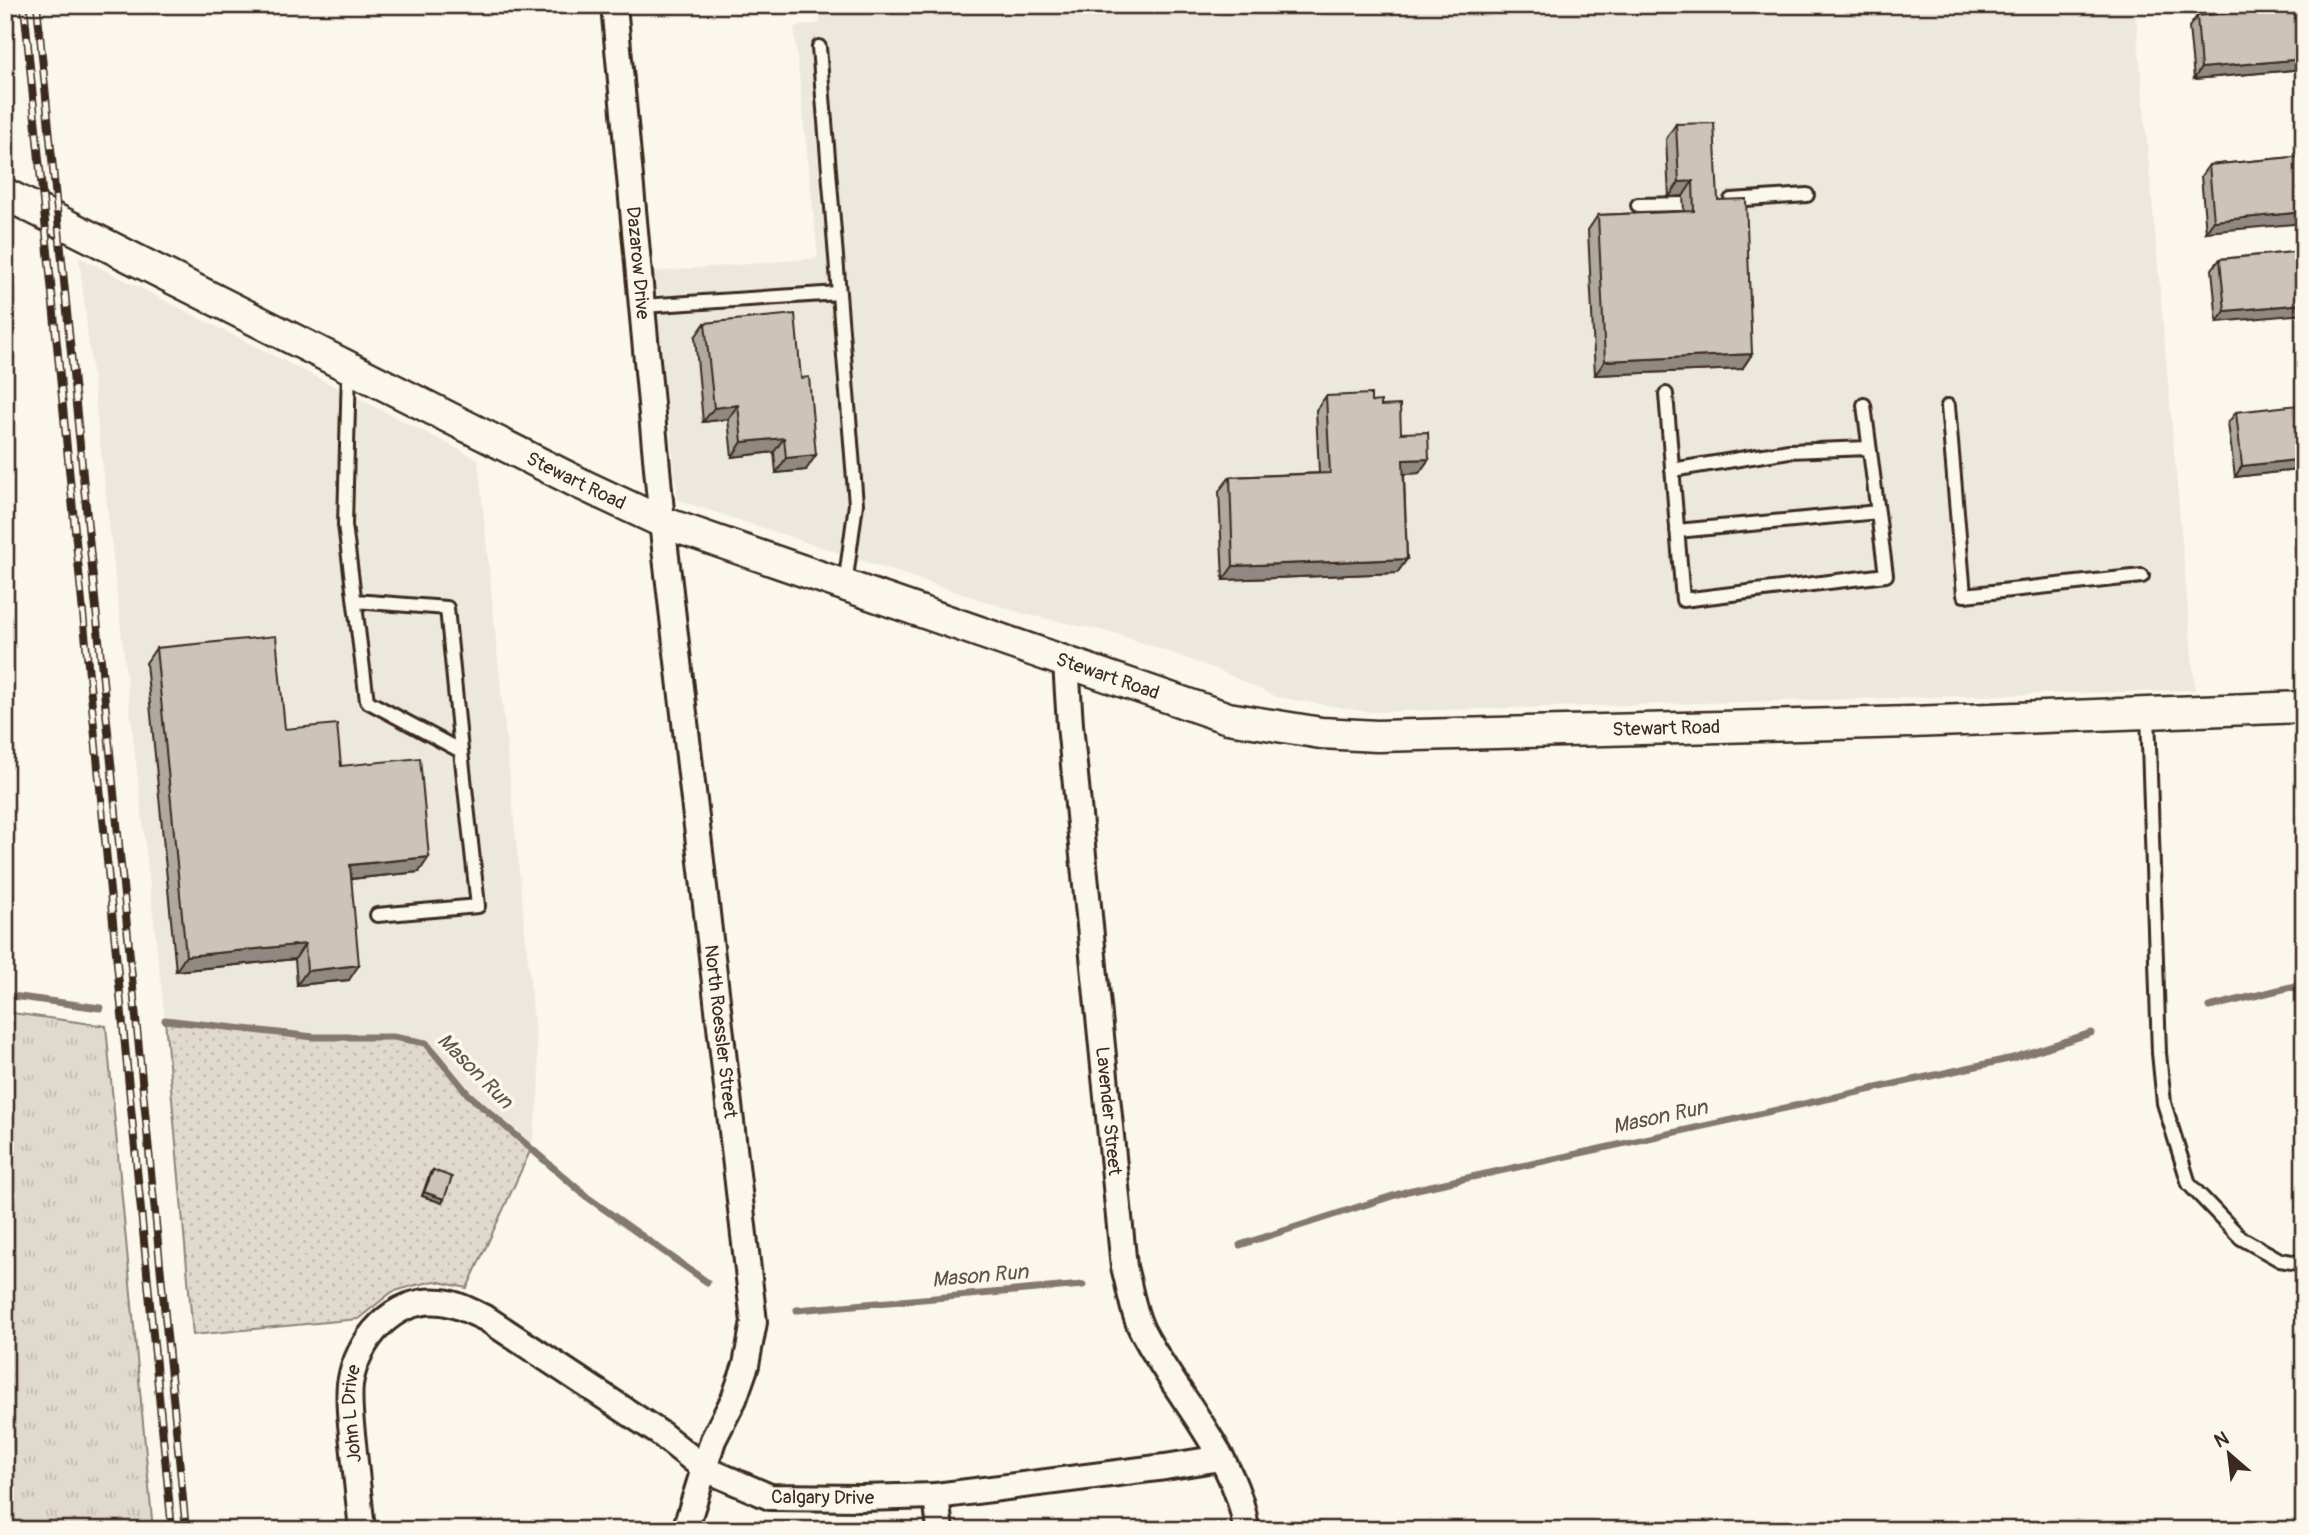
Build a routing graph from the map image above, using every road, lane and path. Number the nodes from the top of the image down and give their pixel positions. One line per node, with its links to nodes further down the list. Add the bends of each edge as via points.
1 (614, 5): 9 (street, Dazarow Drive)
2 (819, 47): 8 (lane)
3 (5, 194): 10 (street, Stewart Road)
4 (1807, 195): 5 (lane)
5 (1720, 201)
6 (1684, 204): 7 (lane)
7 (1638, 205)
8 (839, 293): 9 (lane); 20 (lane, via 856,504)
9 (642, 306): 17 (street, Dazarow Drive)
10 (349, 367): 17 (street, Stewart Road); 21 (lane, via 345,525)
11 (1666, 394): 15 (lane)
12 (1864, 405): 14 (lane)
13 (1948, 406): 19 (lane, via 1964,595)
14 (1870, 449): 15 (lane, via 1789,451); 16 (lane)
15 (1672, 470): 18 (lane)
16 (1878, 512): 18 (lane); 18 (lane, via 1886,575 1683,600)
17 (662, 522): 20 (street, Stewart Road); 30 (street, North Roessler Street, via 754,1322 746,1365)
18 (1677, 531)
19 (2141, 576)
20 (845, 586): 22 (street, Stewart Road)
21 (355, 601): 25 (lane, via 367,701); 25 (lane, via 447,608)
22 (1066, 663): 24 (street, Stewart Road, via 1228,718 1377,737); 29 (street, Lavender Street, via 1124,1266 1141,1330)
23 (2304, 706): 24 (street, Stewart Road)
24 (2148, 712): 27 (lane, via 2164,1103 2189,1184 2241,1238 2280,1260)
25 (461, 751): 26 (lane, via 478,906)
26 (377, 915)
27 (2304, 1264)
28 (396, 1310): 30 (street, Calgary Drive, via 440,1302 487,1319 661,1434); 32 (street, John L Drive, via 376,1328 362,1350 351,1382)
29 (1221, 1458): 31 (street, Calgary Drive); 35 (street, Lavender Street, via 1235,1484)
30 (705, 1469): 31 (street, Calgary Drive, via 770,1497); 33 (street, North Roessler Street)
31 (936, 1496): 34 (street)
32 (362, 1530)
33 (685, 1530)
34 (940, 1530)
35 (1246, 1530)

